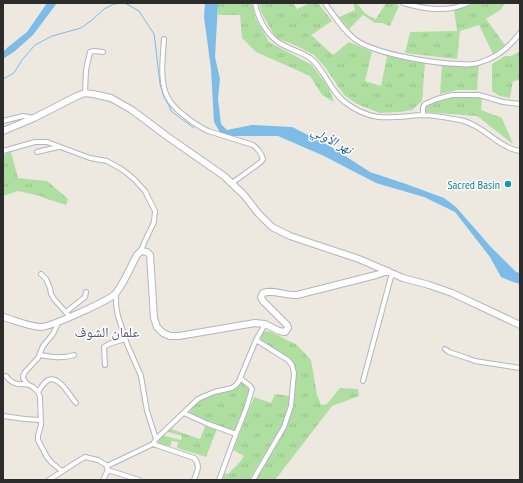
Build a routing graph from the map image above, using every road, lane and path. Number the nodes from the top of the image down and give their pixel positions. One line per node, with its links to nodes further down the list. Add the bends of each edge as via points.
1 (255, 3): 10 (street, via 257,13 271,37 281,45 304,54 317,64 339,98 346,104 375,117)
2 (325, 3): 5 (street, via 346,30 361,43 377,50 419,59 460,64 484,62 500,53)
3 (403, 3): 4 (street, via 438,10)
4 (468, 3)
5 (520, 33)
6 (164, 40): 18 (street, via 163,82 173,106 189,120 205,129 254,146 263,157 261,162)
7 (103, 52): 8 (street, via 90,52)
8 (85, 93): 11 (main road); 18 (main road, via 111,98 127,107 212,166)
9 (520, 104): 10 (street, via 479,95 452,95 425,104)
10 (423, 115): 16 (street, via 463,121 483,130 502,144)
11 (34, 118): 12 (street, via 23,116); 13 (main road)
12 (3, 122)
13 (3, 132)
14 (59, 147): 15 (street, via 47,142 38,142); 17 (street); 19 (street, via 111,163 134,179 145,191 154,208 155,216)
15 (3, 151)
16 (520, 151)
17 (37, 152)
18 (232, 183): 20 (main road, via 261,217 286,235)
19 (141, 251): 23 (main road); 27 (main road, via 150,255 154,318 163,334 176,336 252,323)
20 (390, 272): 27 (main road, via 297,295 264,292 263,301 288,328 283,332); 28 (main road, via 452,293); 38 (street)
21 (41, 274): 24 (street, via 46,279 54,299)
22 (86, 292): 24 (street, via 85,297)
23 (116, 294): 24 (main road, via 107,300); 29 (street, via 116,308)
24 (68, 314): 26 (main road)
25 (3, 317): 26 (main road, via 41,327)
26 (59, 321): 32 (street)
27 (265, 324): 30 (street)
28 (520, 325)
29 (125, 339): 34 (street, via 104,347); 46 (street, via 141,376 147,411)
30 (256, 340): 37 (street); 55 (street, via 288,360 294,373 291,406 284,427)
31 (445, 349): 35 (street, via 475,361)
32 (40, 355): 33 (street, via 66,358); 39 (street, via 24,374 23,378)
33 (74, 355)
34 (105, 365)
35 (520, 368)
36 (6, 376): 39 (street, via 12,382)
37 (240, 378): 42 (street, via 234,387 201,397); 45 (street, via 252,391)
38 (363, 381)
39 (27, 384): 40 (street)
40 (38, 392): 41 (street, via 49,380 60,382); 44 (street)
41 (76, 403)
42 (184, 413): 45 (street); 46 (street)
43 (3, 416): 44 (street)
44 (40, 420): 49 (street, via 38,440 47,457)
45 (236, 434): 54 (street)
46 (156, 439): 47 (street)
47 (153, 444): 48 (street); 53 (street, via 194,458 198,463)
48 (108, 468): 49 (street, via 98,460 87,457); 51 (street); 52 (street)
49 (62, 471): 50 (street)
50 (49, 480)
51 (103, 480)
52 (138, 480)
53 (194, 480)
54 (219, 480)
55 (253, 480)

